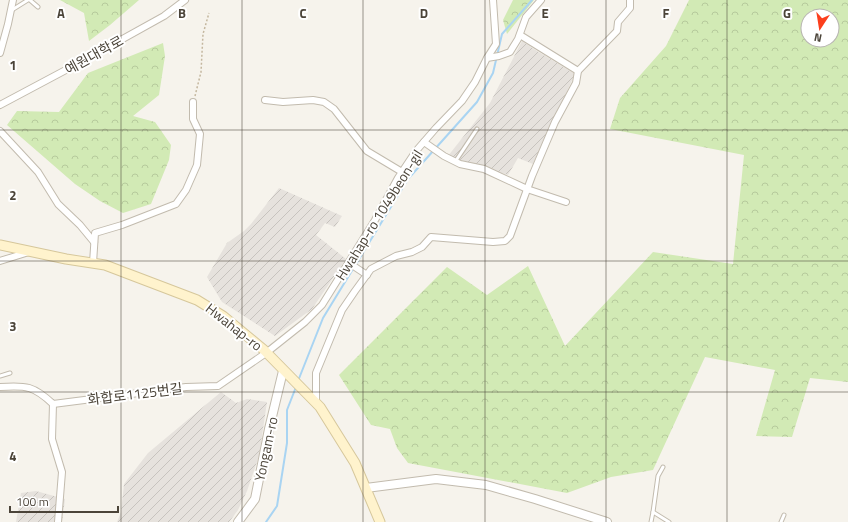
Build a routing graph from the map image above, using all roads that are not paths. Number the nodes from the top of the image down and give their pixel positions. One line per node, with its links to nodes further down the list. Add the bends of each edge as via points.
1 (13, 0): 8 (street)
2 (29, 0): 7 (lane); 8 (lane)
3 (185, 0): 15 (street, 예원대학로, via 164,16)
4 (493, 0): 11 (street, Hwahap-ro 1049beon-gil, via 496,44)
5 (541, 0): 9 (street, via 526,17)
6 (630, 0): 12 (street, via 630,8 618,22 617,31)
7 (38, 7)
8 (12, 10): 10 (street)
9 (520, 35): 11 (street, via 510,52); 12 (street)
10 (0, 52)
11 (489, 58): 18 (street, Hwahap-ro 1049beon-gil, via 462,101)
12 (578, 71): 21 (street, via 576,83 555,122)
13 (265, 100): 20 (street, via 324,102 334,108 367,150)
14 (193, 102): 23 (street, via 193,119 200,134 197,165 186,190 176,204 95,233)
15 (0, 105)
16 (477, 128): 19 (lane)
17 (0, 131): 23 (street, via 38,172 58,204)
18 (424, 142): 19 (street); 20 (street, Hwahap-ro 1049beon-gil)
19 (455, 162): 21 (street, via 484,169)
20 (402, 172): 28 (street, Hwahap-ro 1049beon-gil)
21 (527, 189): 22 (street); 29 (street, via 510,236 505,241 431,237 412,252 396,256)
22 (566, 202)
23 (94, 242): 27 (street)
24 (4, 246): 25 (main road, Hwahap-ro)
25 (29, 252): 26 (street); 27 (main road, Hwahap-ro)
26 (0, 261)
27 (93, 263): 30 (main road, Hwahap-ro, via 105,265 197,300 223,316)
28 (350, 264): 29 (street); 30 (street, Hwahap-ro 1049beon-gil, via 322,305)
29 (365, 274): 36 (street, via 342,310 323,353 316,373)
30 (266, 353): 31 (main road, Hwahap-ro); 35 (street, 화합로1125번길, via 218,386 186,387)
31 (283, 371): 36 (main road, Hwahap-ro); 43 (street, Yongam-ro, via 255,500)
32 (10, 373): 33 (lane)
33 (0, 376)
34 (0, 387): 35 (street, via 33,389)
35 (53, 404): 42 (street, via 52,440 62,472)
36 (316, 404): 38 (main road, Hwahap-ro, via 355,463)
37 (663, 467): 39 (lane, via 658,476)
38 (366, 488): 41 (street, via 436,479 472,483 535,499); 44 (main road)
39 (653, 512): 46 (lane); 47 (lane)
40 (784, 515): 48 (lane)
41 (593, 520): 45 (street)
42 (58, 522)
43 (238, 522)
44 (380, 522)
45 (607, 522)
46 (651, 522)
47 (668, 522)
48 (781, 522)

